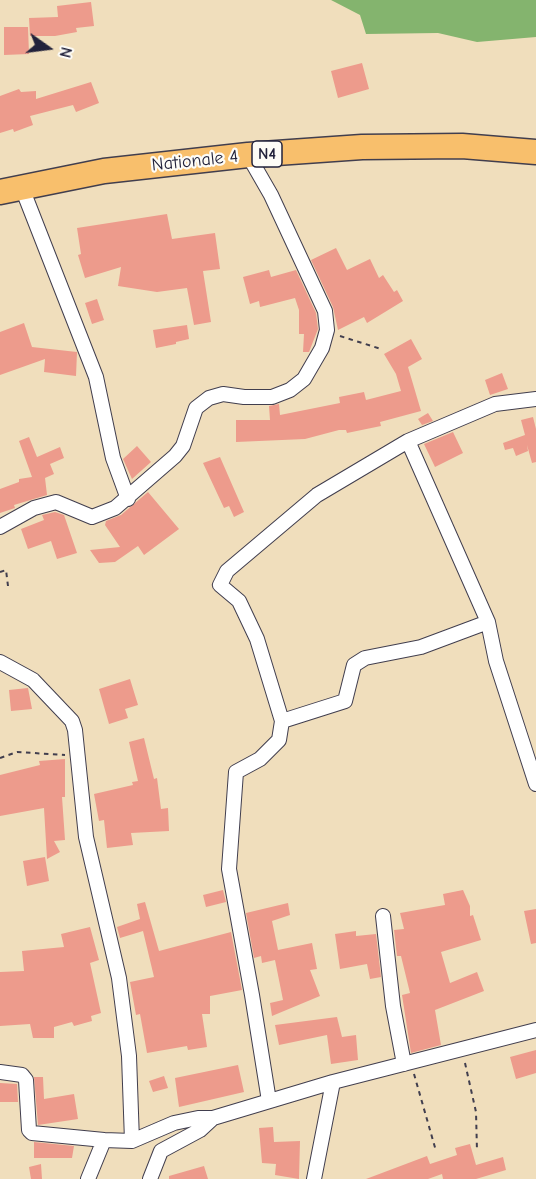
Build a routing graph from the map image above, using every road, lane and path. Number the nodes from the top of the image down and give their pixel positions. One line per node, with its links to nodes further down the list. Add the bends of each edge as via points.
1 (536, 152): 2 (highway, Nationale 4 / N4, via 462,146 362,147)
2 (248, 155): 3 (highway, Nationale 4 / N4, via 104,171); 4 (street, via 325,311)
3 (11, 190): 8 (street, via 96,377 113,458)
4 (327, 330): 5 (path); 8 (street, via 304,379 290,390 272,397 223,394 196,408 183,446)
5 (381, 349)
6 (536, 399): 7 (street, via 495,404)
7 (408, 441): 12 (street); 14 (street, via 317,495 227,572 220,585 239,602 257,639)
8 (128, 499): 9 (street, via 92,517 56,501)
9 (0, 527)
10 (0, 572): 11 (path, via 6,570)
11 (8, 586)
12 (488, 622): 14 (street, via 421,647 365,658 354,665 345,701); 17 (street, via 496,661)
13 (0, 662): 16 (street, via 33,680 72,721)
14 (282, 721): 24 (street, via 279,740 260,759 236,772 229,869)
15 (0, 758): 16 (path, via 17,752 68,756)
16 (79, 772): 27 (street, via 86,837 119,978 129,1056)
17 (536, 784)
18 (383, 916): 21 (street, via 393,1006)
19 (536, 1030): 20 (street)
20 (463, 1049): 21 (street); 29 (path, via 476,1112)
21 (407, 1063): 23 (street); 28 (path)
22 (0, 1072): 26 (street, via 22,1075 26,1080 32,1133)
23 (333, 1082): 24 (street); 32 (street)
24 (269, 1101): 25 (street)
25 (213, 1118): 27 (street, via 174,1123); 31 (street, via 200,1130 161,1151)
26 (104, 1140): 27 (street); 30 (street)
27 (132, 1141)
28 (436, 1151)
29 (477, 1151)
30 (88, 1179)
31 (150, 1179)
32 (314, 1179)

